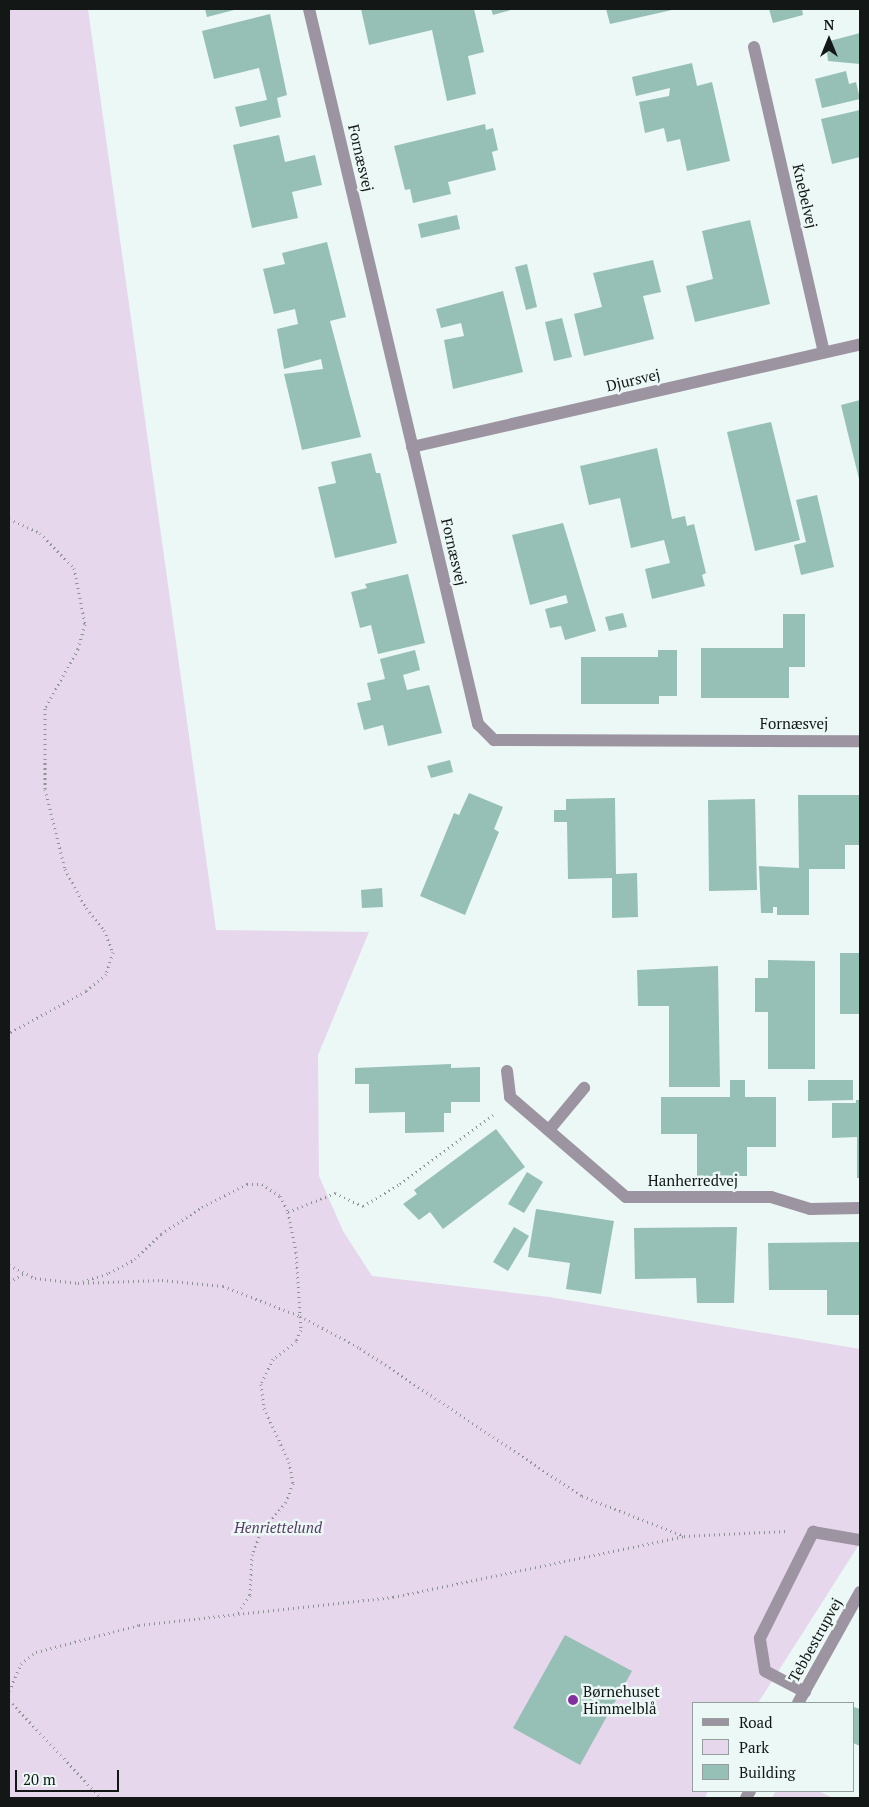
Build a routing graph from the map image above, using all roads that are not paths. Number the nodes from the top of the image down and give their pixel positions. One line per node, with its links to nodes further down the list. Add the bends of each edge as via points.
1 (309, 9): 5 (street, Fornæsvej)
2 (754, 47): 4 (street, Knebelvej)
3 (860, 344): 4 (street, Djursvej)
4 (824, 352): 5 (street, Djursvej)
5 (412, 447): 6 (street, Fornæsvej, via 478,724 494,740)
6 (860, 741)
7 (507, 1071): 9 (street, Hanherredvej, via 514,1100)
8 (584, 1088): 9 (street)
9 (549, 1130): 10 (street, Hanherredvej, via 626,1197 771,1197 810,1209)
10 (860, 1208)
11 (860, 1540): 13 (street, via 813,1532 760,1638 765,1670)
12 (860, 1592): 13 (street, Tebbestrupvej)
13 (802, 1698)

